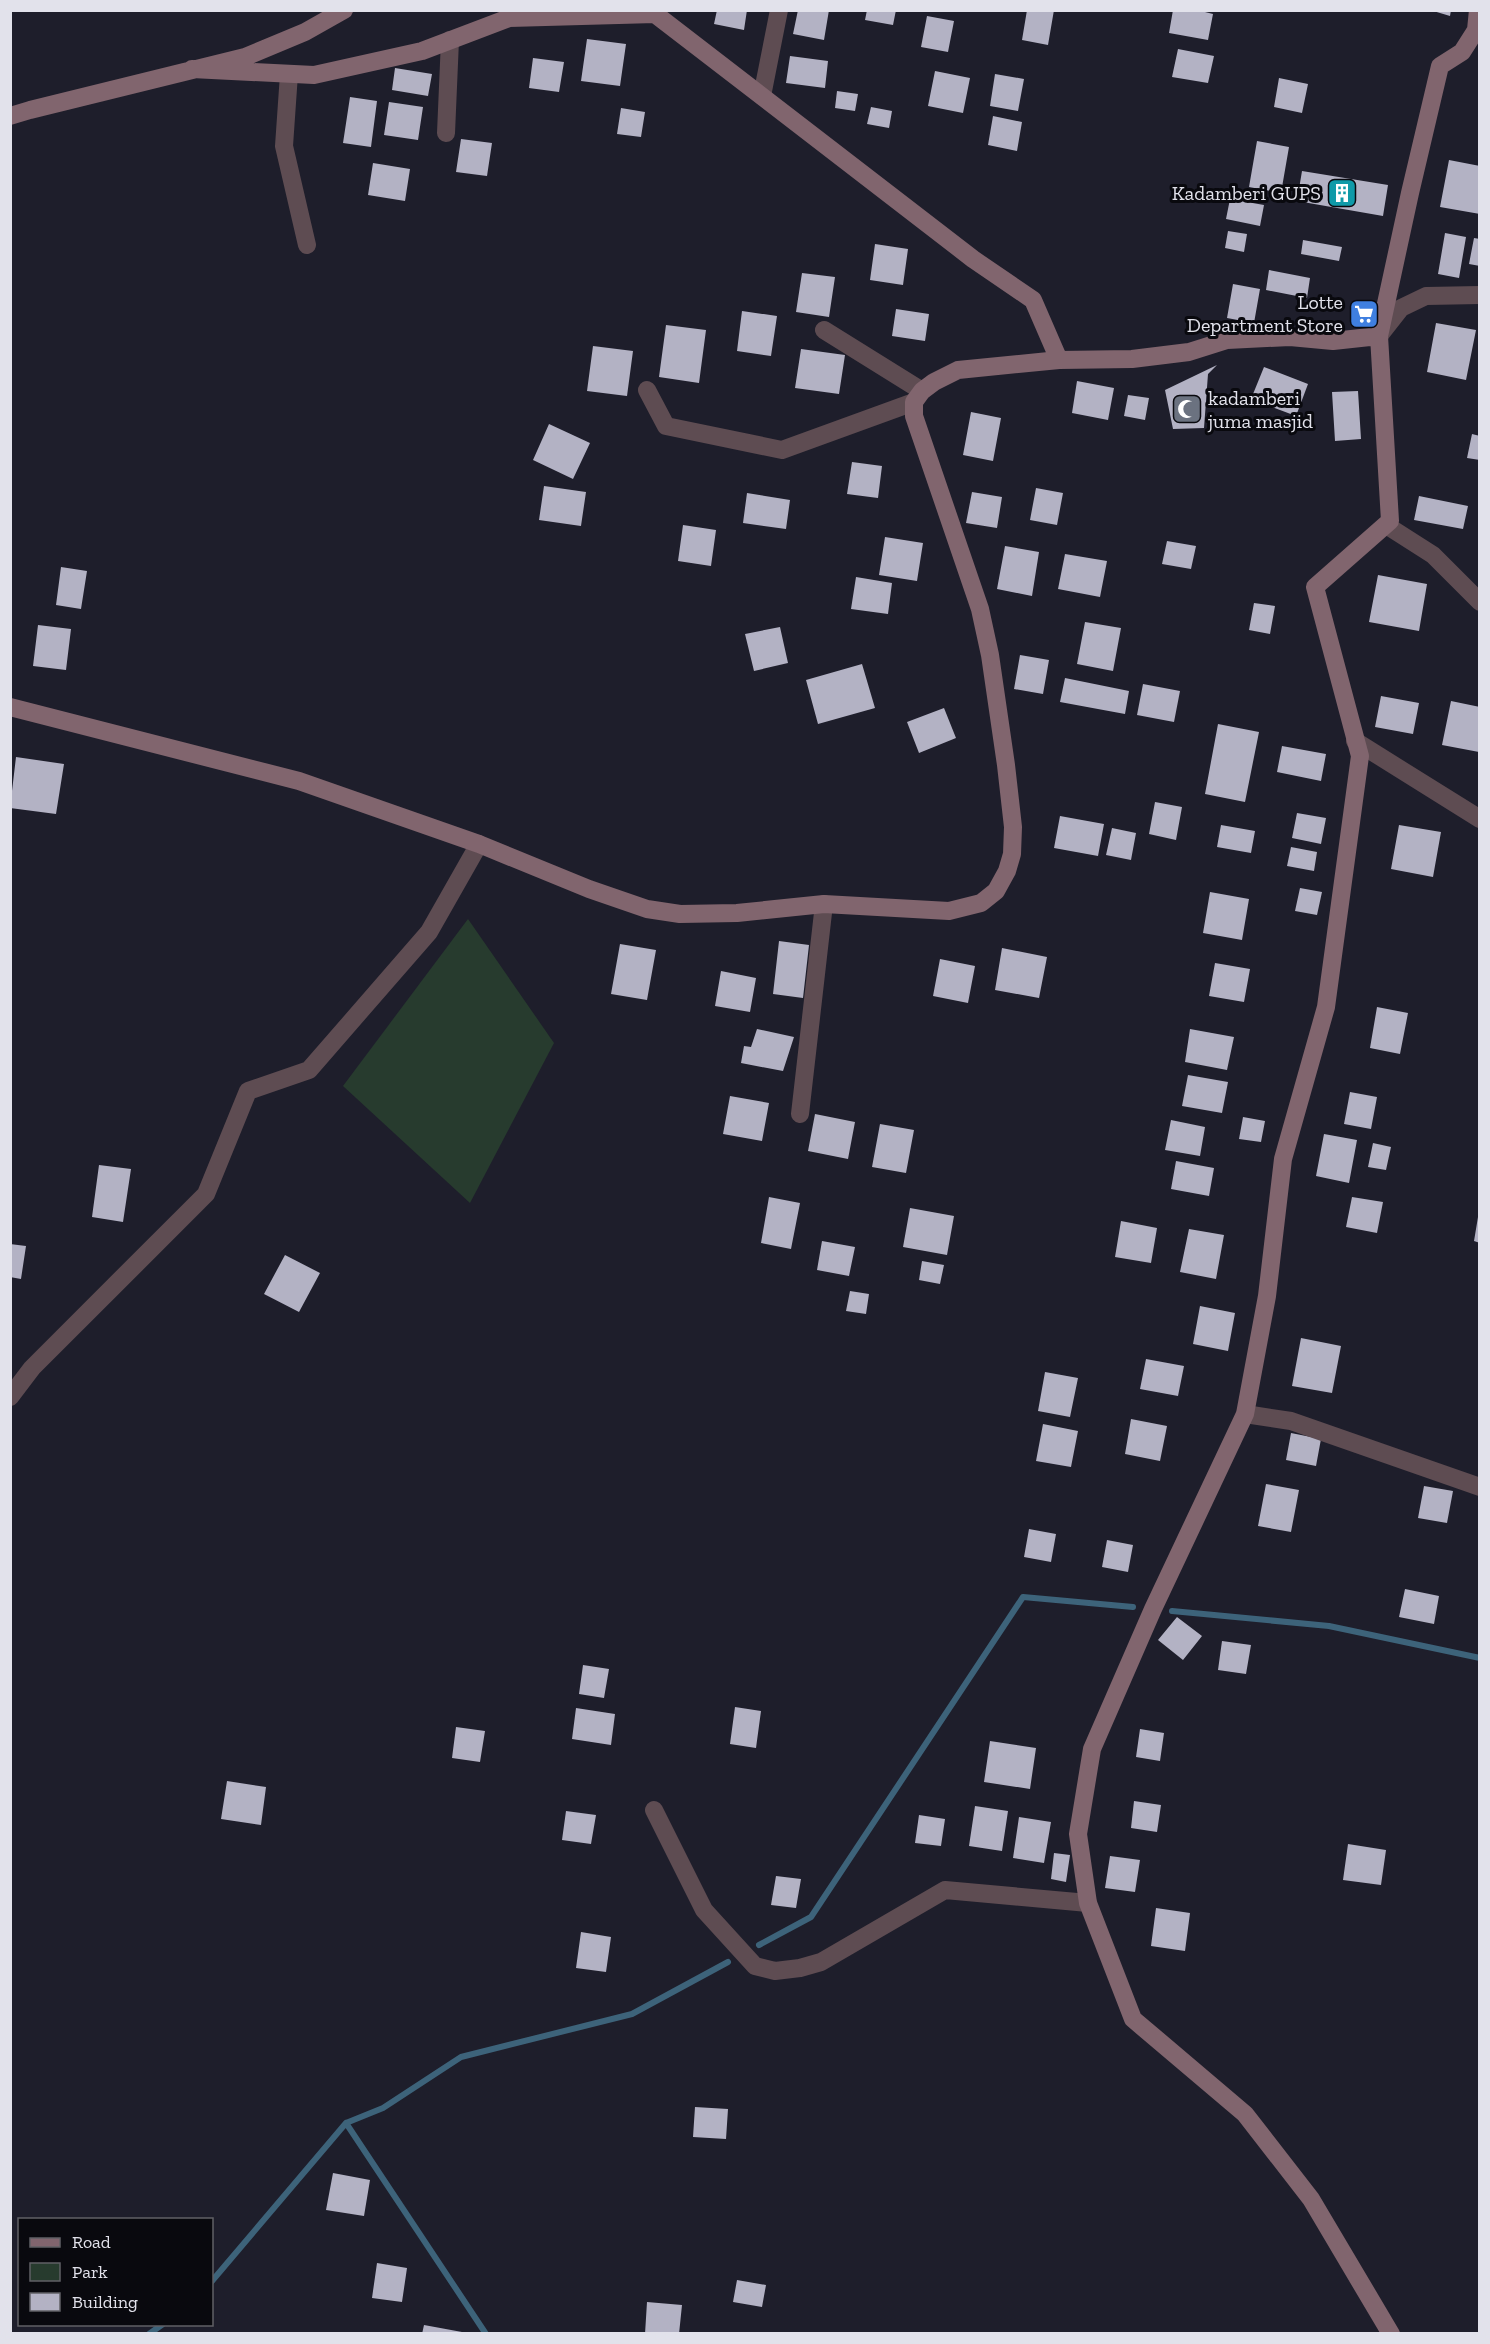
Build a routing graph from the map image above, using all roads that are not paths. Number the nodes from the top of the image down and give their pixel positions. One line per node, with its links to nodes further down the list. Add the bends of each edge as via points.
1 (344, 10): 6 (street, via 305,32 245,57)
2 (779, 10): 8 (street)
3 (656, 12): 5 (street, via 509,18); 8 (street)
4 (1478, 13): 14 (street, via 1476,30 1462,52 1440,66)
5 (450, 40): 7 (street, via 422,51 314,75); 10 (street)
6 (192, 69): 7 (street); 9 (street)
7 (289, 74): 11 (street, via 284,146)
8 (762, 96): 15 (street, via 1033,300)
9 (10, 116)
10 (446, 133)
11 (307, 245)
12 (1479, 295): 14 (street, via 1426,296 1401,308)
13 (824, 330): 17 (street)
14 (1379, 336): 15 (street, via 1333,341 1290,337 1227,340 1155,357); 18 (street, via 1390,521)
15 (1059, 360): 17 (street, via 958,370 934,381)
16 (647, 390): 17 (street, via 666,426 782,450)
17 (918, 396): 24 (street, via 914,416 983,621 990,655 1013,827 1012,854 996,891 981,903 950,911)
18 (1386, 525): 19 (street, via 1433,555); 21 (street, via 1315,587)
19 (1479, 602)
20 (10, 707): 23 (street, via 299,781)
21 (1355, 741): 22 (street); 27 (street, via 1360,756 1326,1007 1283,1159 1267,1296)
22 (1479, 819)
23 (479, 844): 24 (street, via 647,909 680,914 737,913); 26 (street, via 429,932 309,1070 248,1091 206,1194 32,1368)
24 (824, 904): 25 (street)
25 (800, 1114)
26 (10, 1397)
27 (1245, 1414): 28 (street, via 1291,1421); 30 (street, via 1092,1749 1078,1834)
28 (1479, 1487)
29 (654, 1810): 30 (street, via 704,1910 755,1966 775,1971 821,1962 945,1890)
30 (1088, 1903): 31 (street, via 1132,2019 1245,2114 1311,2199)
31 (1390, 2334)

